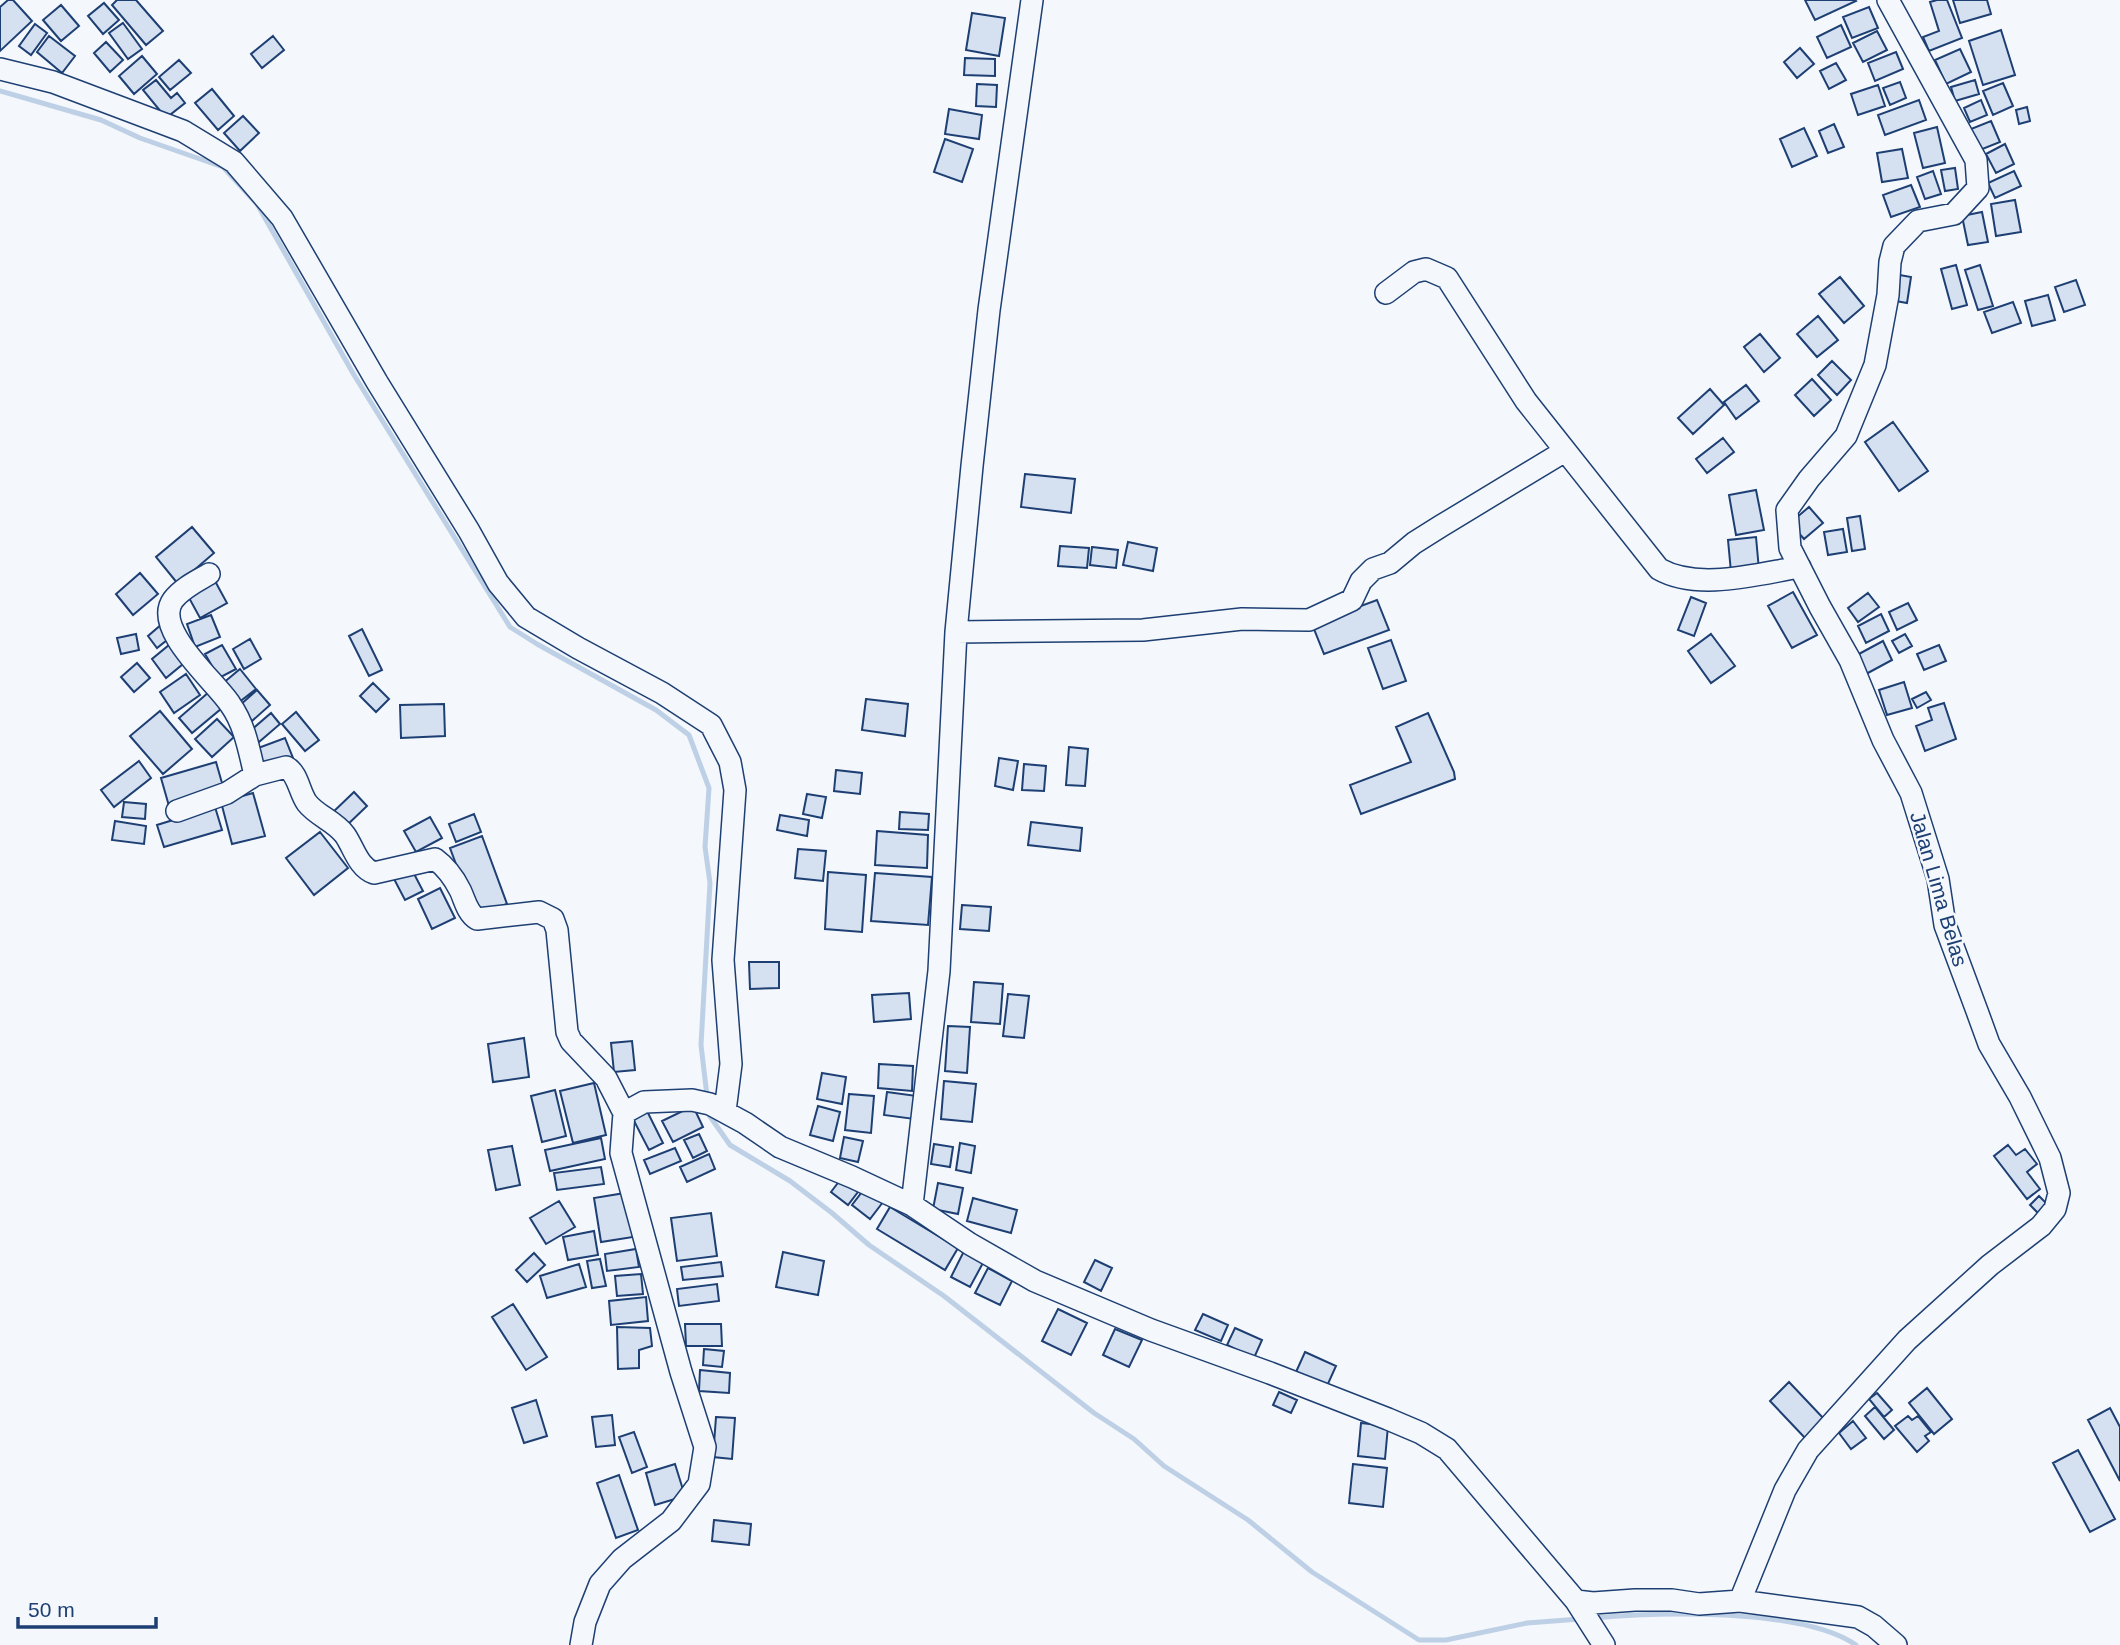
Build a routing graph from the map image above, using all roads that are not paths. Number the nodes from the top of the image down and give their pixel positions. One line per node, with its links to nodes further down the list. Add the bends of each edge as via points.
1 (1032, 0): 8 (street, via 989,310)
2 (1888, 0): 6 (street, Jalan Lima Belas, via 1976,160 1978,188 1954,214 1918,221 1894,246 1875,365 1846,436 1787,510 1790,548)
3 (0, 69): 11 (street, via 52,82 183,131 234,162 282,218 498,583 526,617 662,692 711,725 730,762 735,790 723,960 731,1064)
4 (1386, 293): 5 (street, via 1414,272 1426,269 1447,278 1526,401)
5 (1565, 451): 6 (street, via 1659,569 1670,576 1717,581); 8 (street, via 1440,526 1390,563 1373,569 1352,600 1309,620 1242,619 1143,630)
6 (1800, 567): 14 (street, Jalan Lima Belas, via 1850,660 1911,793 1938,879 1945,925 1976,1011 2050,1158 2059,1193 2056,1209 2041,1226 1907,1340 1808,1450 1785,1490)
7 (209, 574): 9 (street, via 176,596 169,612 182,648 240,719)
8 (956, 632): 13 (street, via 939,971)
9 (255, 775): 10 (street, via 227,793); 12 (street, via 289,768 310,807 343,832 367,870 374,873 435,859 449,872 477,919 539,912 553,919 567,1032 606,1079)
10 (177, 811)
11 (709, 1105): 12 (street, via 644,1102); 13 (street, via 780,1147)
12 (624, 1113): 16 (street, via 621,1153 705,1447 699,1484 671,1521 622,1559 600,1584)
13 (912, 1205): 15 (street, via 1035,1281 1421,1433 1447,1449)
14 (1740, 1601): 15 (street, via 1635,1600); 18 (street, via 1858,1617)
15 (1579, 1607): 17 (street)
16 (581, 1645)
17 (1604, 1645)
18 (1896, 1645)

